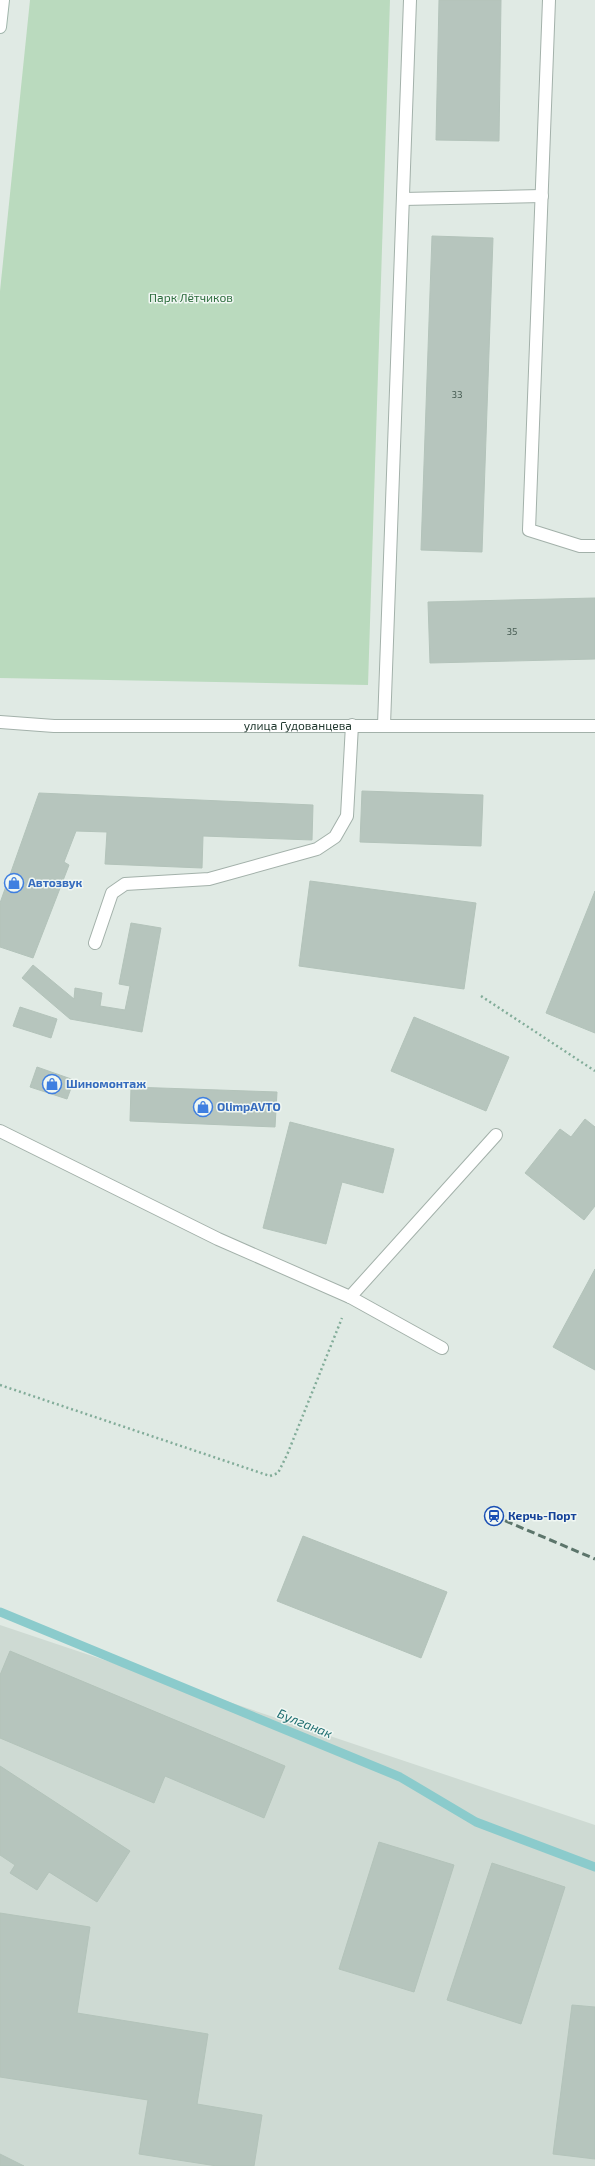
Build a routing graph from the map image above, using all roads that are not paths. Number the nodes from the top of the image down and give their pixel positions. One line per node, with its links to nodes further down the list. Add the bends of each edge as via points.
1 (3, 0): 4 (street)
2 (410, 0): 6 (street)
3 (549, 0): 5 (street)
4 (0, 27)
5 (542, 196): 6 (street); 7 (street, via 529,530 580,546)
6 (403, 199): 10 (street)
7 (595, 546)
8 (0, 722): 9 (street, улица Гудованцева, via 54,726)
9 (352, 725): 10 (street, улица Гудованцева); 12 (street, via 347,816 335,837 317,849 209,879 125,884 112,893)
10 (384, 725): 11 (street, улица Гудованцева)
11 (595, 726)
12 (95, 943)
13 (0, 1131): 15 (street, via 218,1239)
14 (496, 1135): 15 (street)
15 (350, 1297): 16 (street)
16 (442, 1348)

